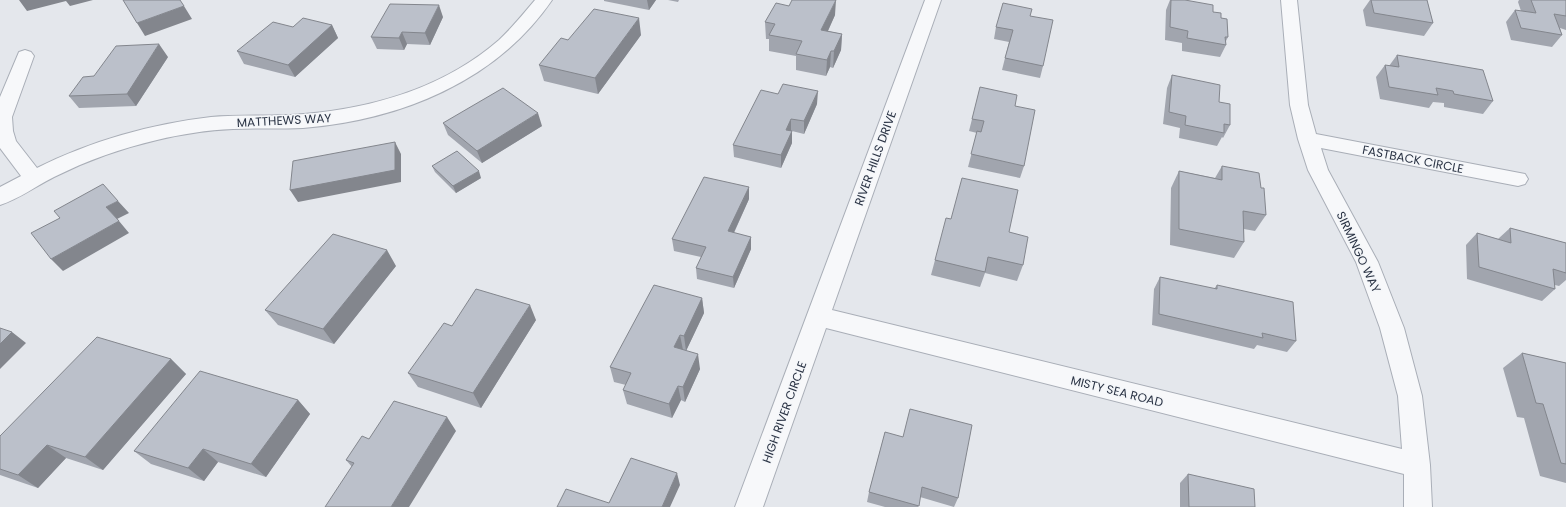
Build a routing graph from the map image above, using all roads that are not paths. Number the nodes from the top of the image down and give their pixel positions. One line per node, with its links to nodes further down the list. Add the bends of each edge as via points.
1 (544, 0): 6 (street, MATTHEWS WAY, via 519,30 487,58 444,84 411,98 332,118 210,124 176,130 106,148)
2 (933, 0): 9 (street, RIVER HILLS DRIVE)
3 (1289, 0): 5 (street, SIRMINGO WAY, via 1300,105)
4 (25, 56): 6 (street, via 2,117 3,131 7,143)
5 (1308, 139): 7 (street, FASTBACK CIRCLE); 10 (street, SIRMINGO WAY, via 1318,170 1367,262 1392,328 1410,396)
6 (34, 178): 8 (street, MATTHEWS WAY)
7 (1518, 179)
8 (0, 196)
9 (818, 316): 10 (street, MISTY SEA ROAD); 11 (street, HIGH RIVER CIRCLE)
10 (1417, 465): 12 (street, SIRMINGO WAY)
11 (749, 507)
12 (1418, 507)

